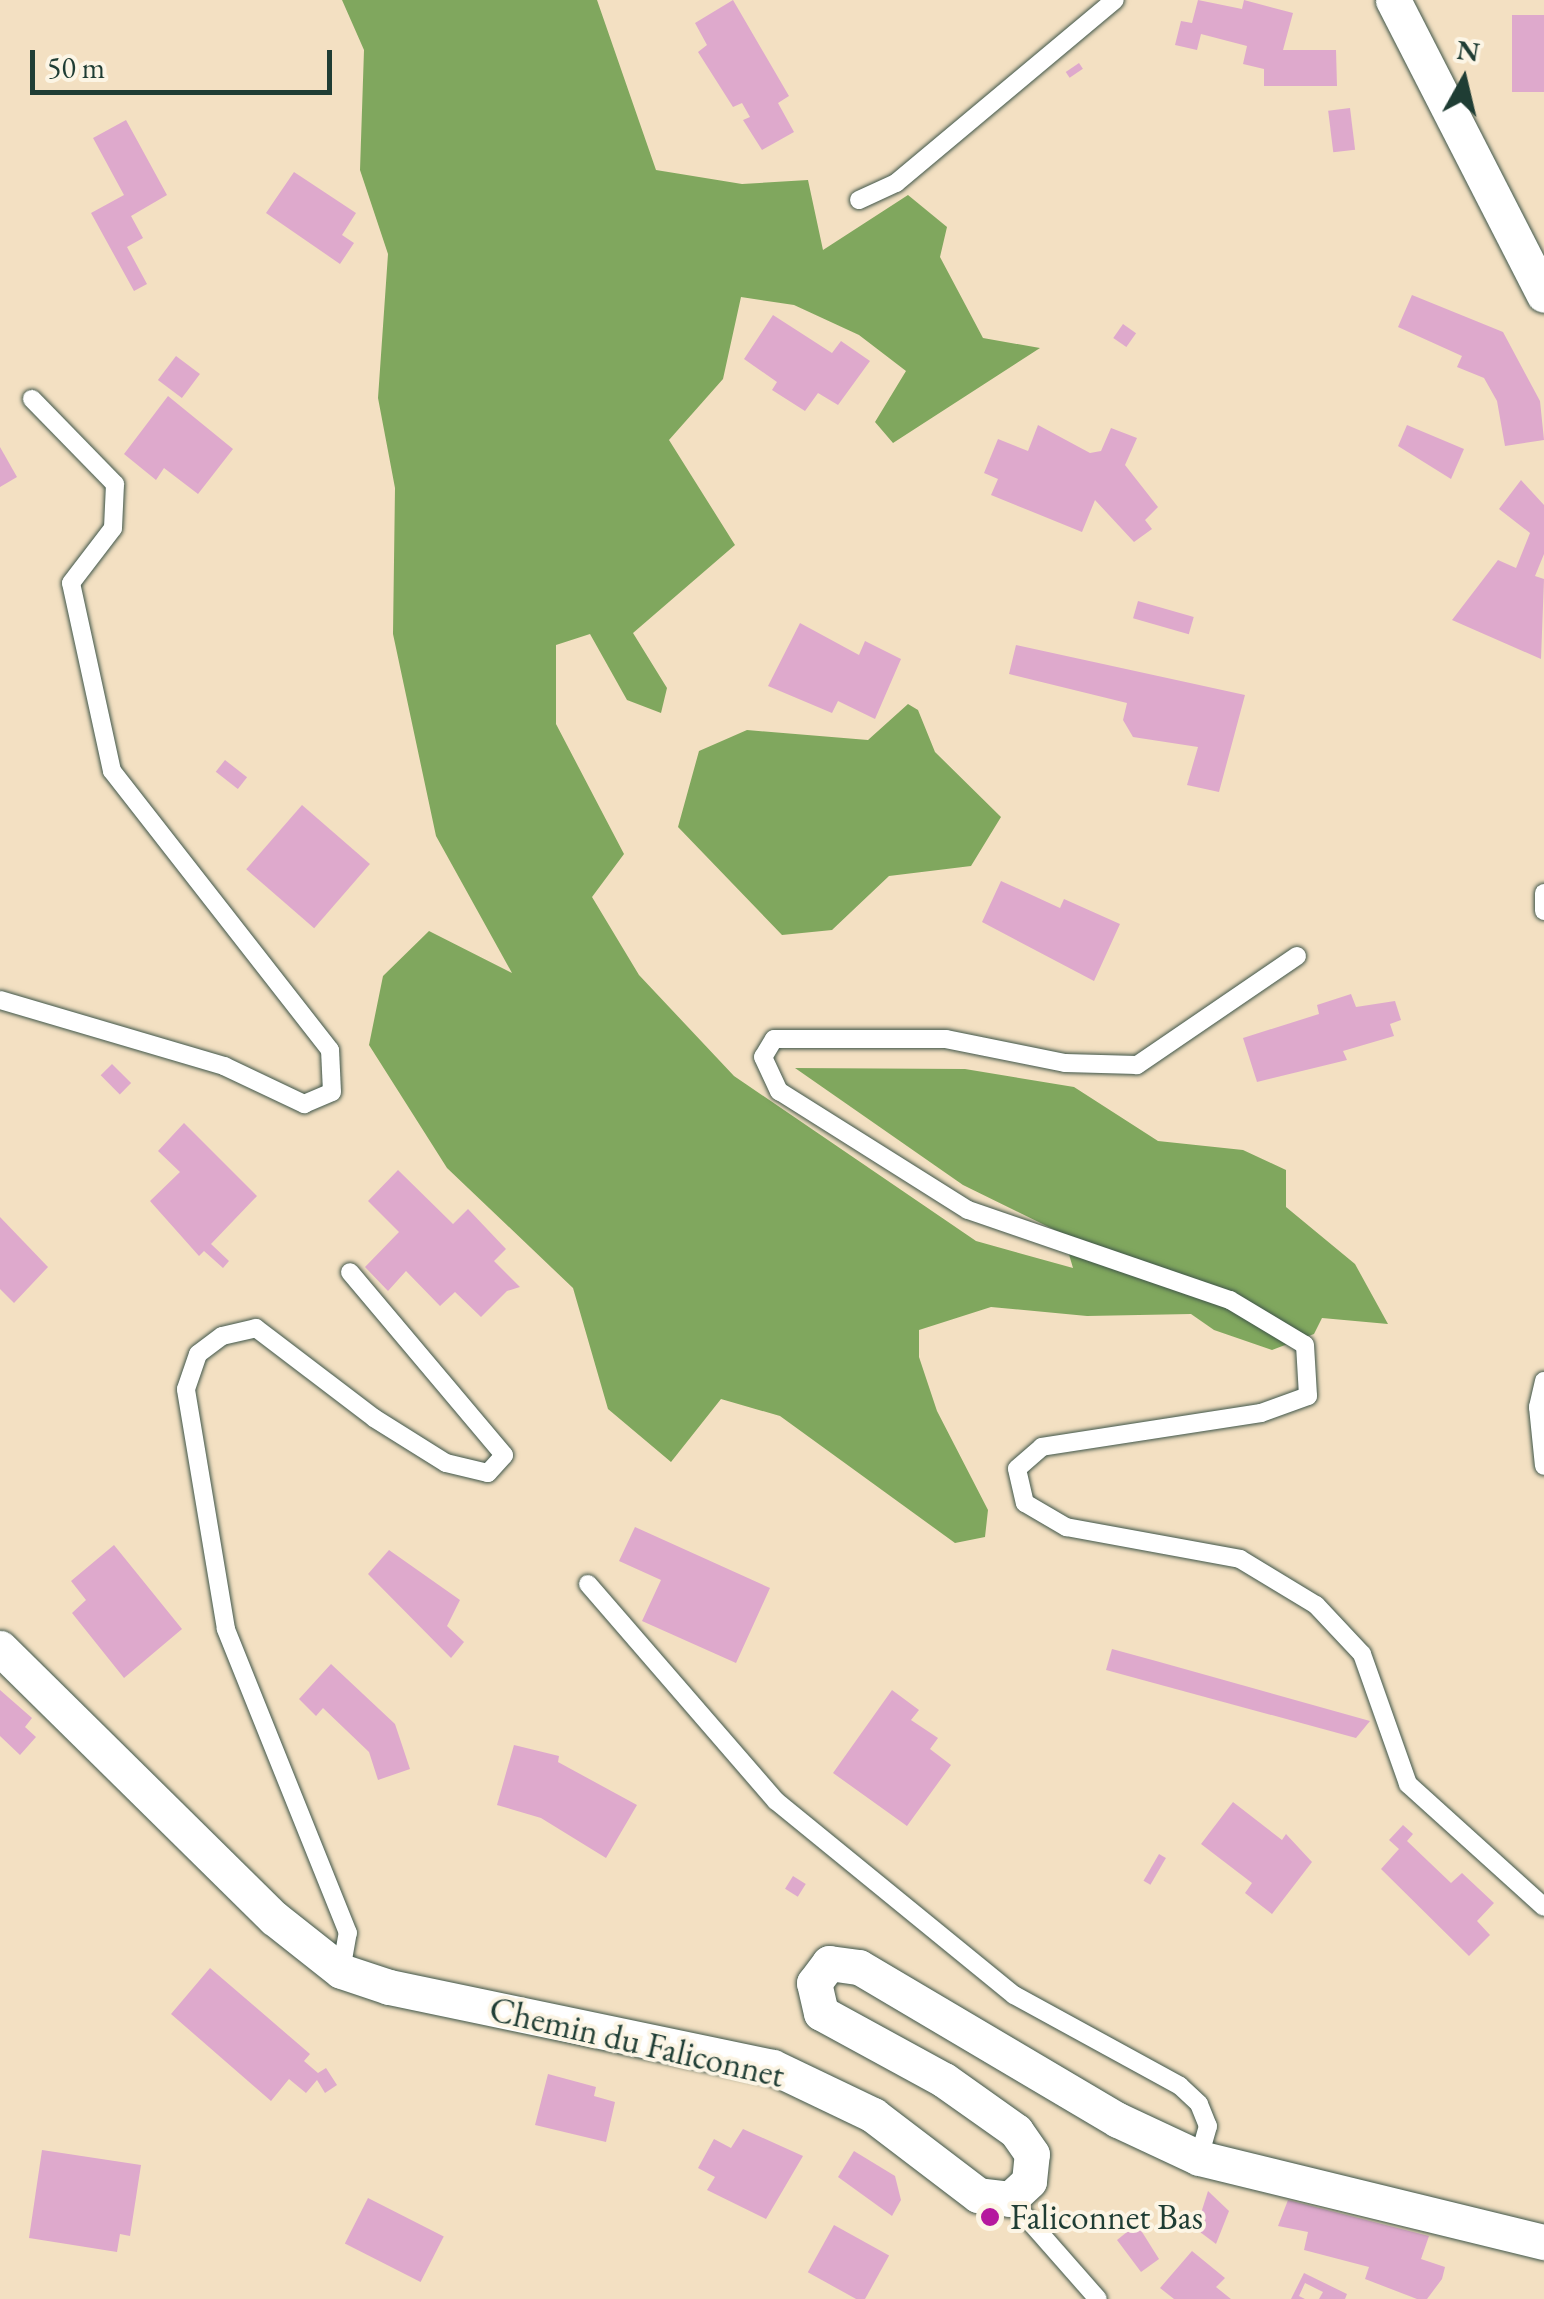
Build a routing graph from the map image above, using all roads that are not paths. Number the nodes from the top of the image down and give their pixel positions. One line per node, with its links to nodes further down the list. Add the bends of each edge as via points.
1 (1115, 0): 3 (lane, via 896,184)
2 (1393, 0): 4 (street)
3 (859, 200)
4 (1544, 295)
5 (32, 398): 9 (lane, via 115,484 113,528 70,583 112,770 330,1050 332,1092 304,1104 224,1066)
6 (1544, 893): 7 (lane)
7 (1544, 911)
8 (1297, 956): 15 (lane, via 1137,1065 1065,1063 946,1039 774,1039 762,1057 778,1091 968,1210 1230,1300 1305,1346 1308,1396 1261,1413 1042,1447 1016,1469 1025,1503 1066,1527 1240,1558 1316,1604 1362,1654 1408,1784)
9 (0, 1000)
10 (350, 1272): 16 (lane, via 504,1455 488,1473 446,1462 402,1436 256,1328 222,1336 198,1354 186,1389 226,1629 348,1933)
11 (1544, 1381): 12 (lane, via 1538,1407)
12 (1544, 1466)
13 (588, 1584): 17 (lane, via 657,1671 790,1813 1014,1995 1180,2086 1208,2126)
14 (0, 1648): 16 (street, Chemin du Faliconnet, via 274,1918)
15 (1544, 1908)
16 (341, 1970): 18 (street, Chemin du Faliconnet, via 388,1987 773,2067 873,2114 978,2195)
17 (1199, 2158): 18 (street, via 1118,2120 859,1967 829,1963 814,1983 821,2014 944,2080 1016,2131 1032,2154 1029,2181); 19 (street)
18 (1010, 2199): 20 (lane)
19 (1544, 2242)
20 (1098, 2299)

